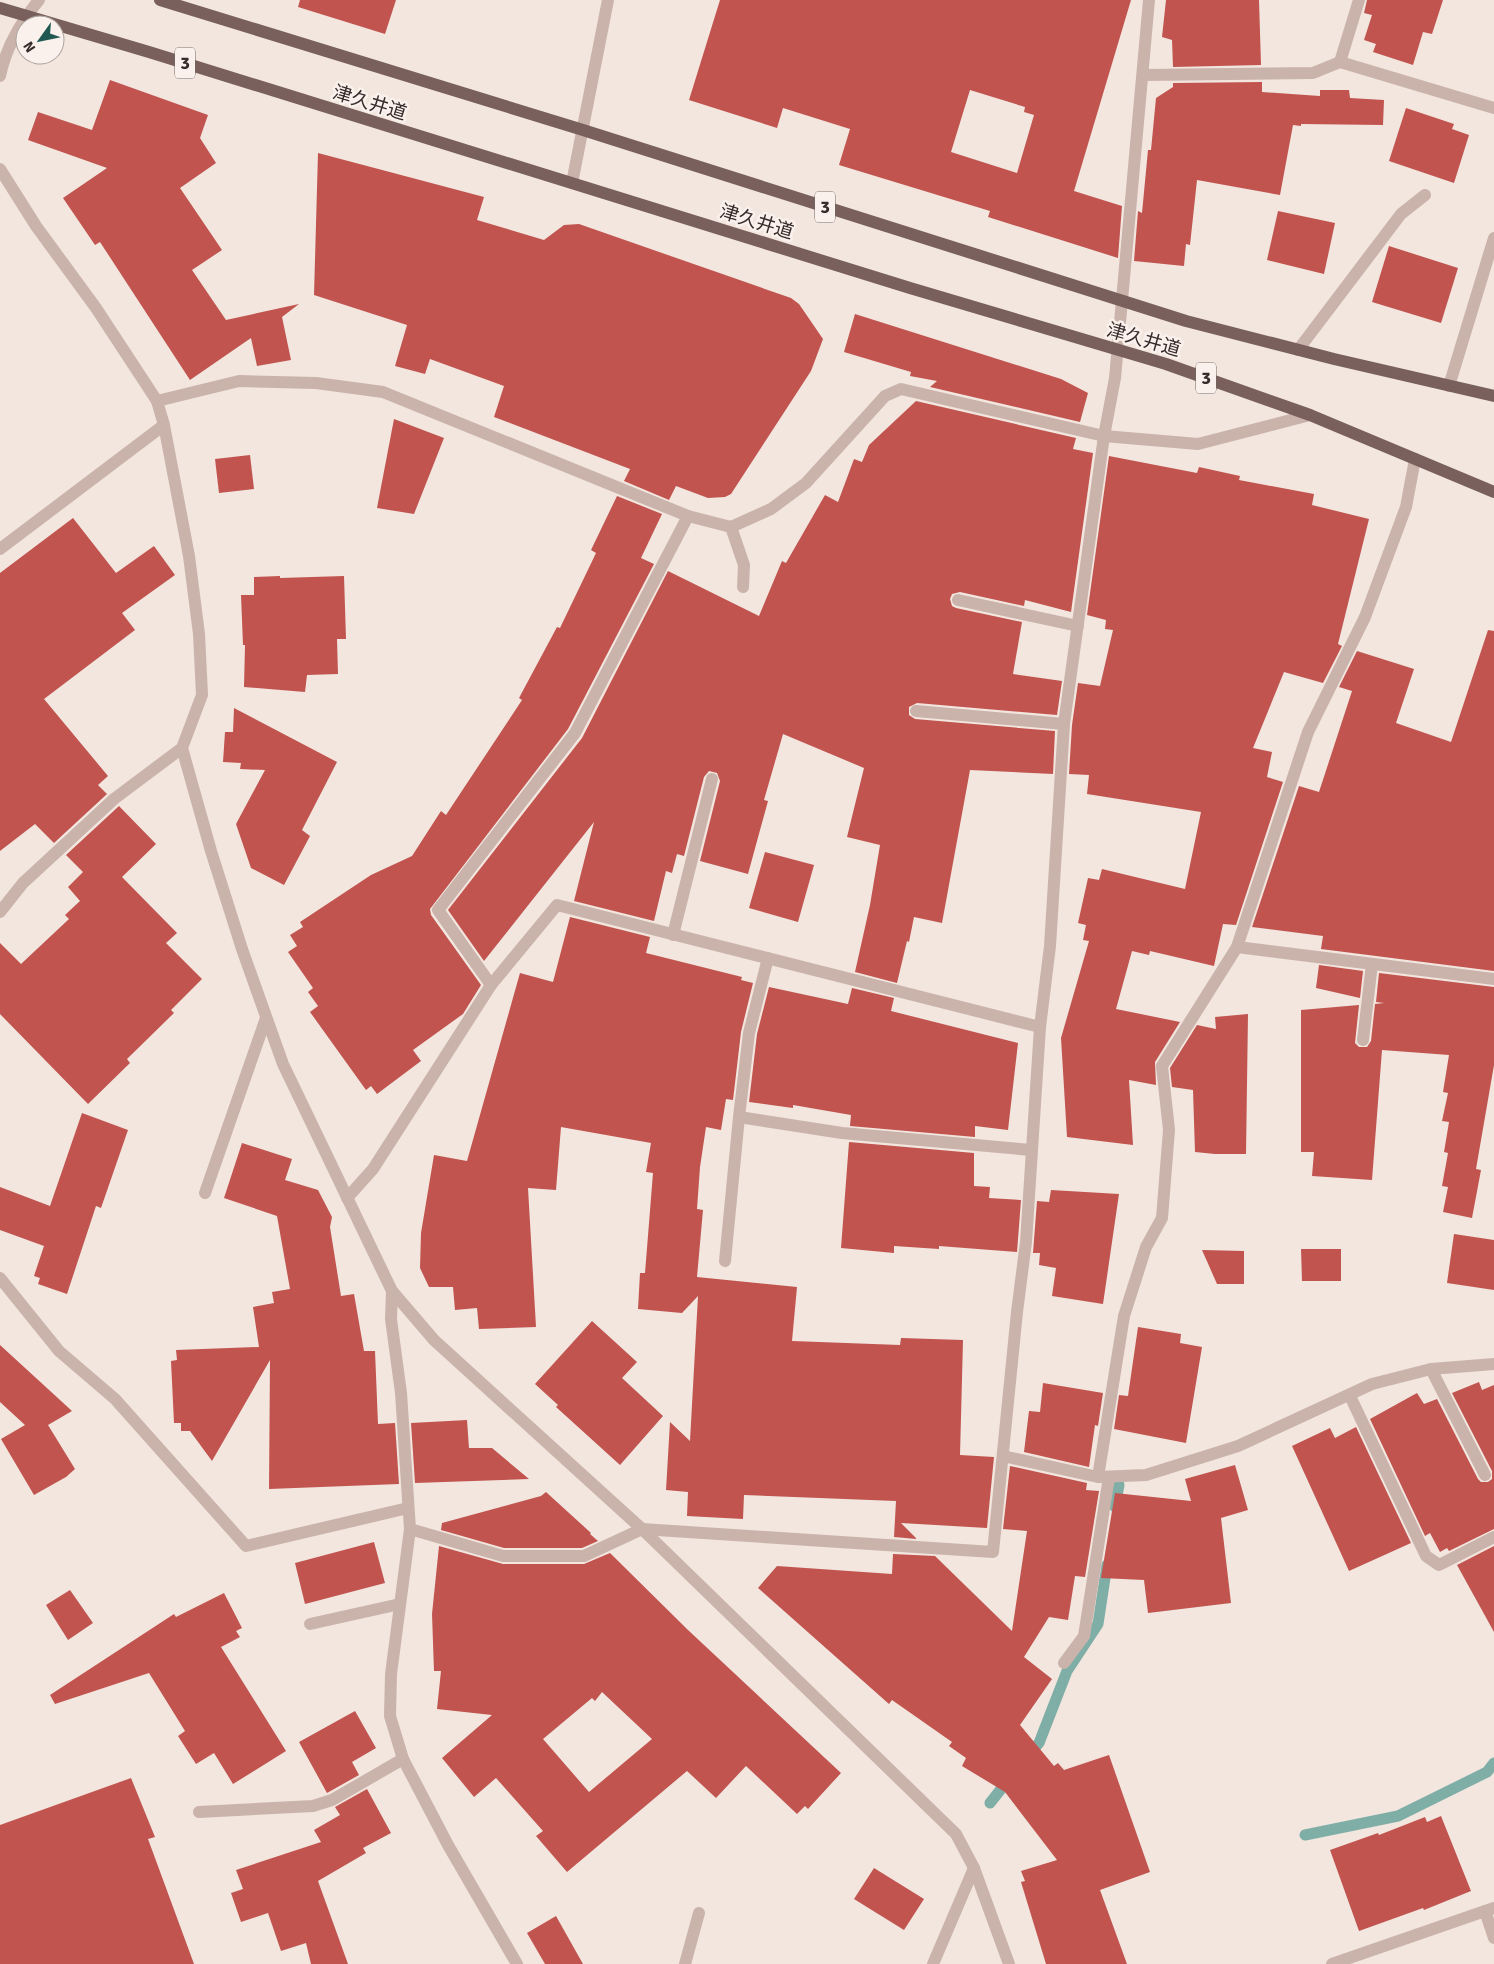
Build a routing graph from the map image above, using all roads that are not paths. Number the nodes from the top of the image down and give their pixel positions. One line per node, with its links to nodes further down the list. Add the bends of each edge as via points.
1 (39, 0): 8 (street)
2 (160, 0): 15 (main road, 津久井道 / 3)
3 (608, 0): 15 (street)
4 (1149, 0): 12 (street)
5 (1358, 0): 11 (street)
6 (0, 8): 7 (main road, 津久井道 / 3)
7 (23, 15)
8 (27, 15)
9 (65, 27): 17 (main road, 津久井道 / 3)
10 (15, 34): 13 (street, via 8,46)
11 (1340, 62): 12 (street, via 1314,73); 14 (street)
12 (1144, 75): 20 (street)
13 (0, 76)
14 (1494, 108)
15 (583, 130): 17 (street); 20 (main road, 津久井道 / 3)
16 (0, 170): 25 (street)
17 (572, 183): 22 (main road, 津久井道 / 3)
18 (1425, 195): 21 (street, via 1401,214)
19 (1494, 238): 23 (street)
20 (1123, 300): 21 (main road, 津久井道 / 3, via 1186,321); 22 (street)
21 (1298, 350): 23 (main road, 津久井道 / 3)
22 (1118, 351): 26 (main road, 津久井道 / 3, via 1166,364); 28 (street)
23 (1449, 386): 24 (main road, 津久井道 / 3)
24 (1494, 396)
25 (157, 401): 27 (street); 31 (street, via 239,381 316,382 383,392)
26 (1310, 415): 28 (street, via 1198,444); 29 (main road, 津久井道 / 3)
27 (164, 425): 33 (street); 39 (street, via 189,556 199,634 202,695)
28 (1104, 436): 32 (street, via 901,389 885,396 806,483 771,509); 36 (street)
29 (1415, 459): 30 (main road, 津久井道 / 3); 43 (street, via 1406,507 1364,617 1308,732)
30 (1494, 492)
31 (688, 516): 32 (street); 47 (street, via 575,733 438,910)
32 (731, 527): 34 (street, via 744,565)
33 (0, 549)
34 (743, 587)
35 (958, 600): 36 (street)
36 (1078, 626): 38 (street)
37 (916, 711): 38 (street)
38 (1064, 724): 49 (street, via 1050,946)
39 (182, 748): 41 (street, via 114,799 23,883); 48 (street, via 210,851)
40 (712, 779): 42 (street)
41 (0, 912)
42 (673, 934): 44 (street); 47 (street, via 557,905)
43 (1237, 947): 45 (street); 63 (street, via 1162,1066 1169,1130 1162,1218 1146,1247 1124,1316)
44 (768, 958): 49 (street); 51 (street, via 749,1033)
45 (1372, 964): 46 (street); 50 (street)
46 (1494, 978)
47 (492, 986): 54 (street, via 373,1169)
48 (266, 1018): 53 (street); 54 (street, via 283,1064)
49 (1040, 1027): 52 (street)
50 (1363, 1040)
51 (739, 1117): 52 (street, via 842,1133); 55 (street)
52 (1032, 1150): 61 (street, via 1026,1242)
53 (205, 1192)
54 (347, 1198): 57 (street)
55 (726, 1261)
56 (0, 1278): 64 (street, via 59,1351 114,1399 246,1546)
57 (392, 1291): 64 (street, via 391,1319 401,1393); 66 (street, via 434,1340)
58 (1494, 1364): 59 (street)
59 (1430, 1369): 60 (street, via 1372,1384); 62 (street)
60 (1350, 1396): 63 (street, via 1238,1446 1146,1475); 67 (street, via 1426,1556 1439,1565)
61 (1003, 1456): 63 (street); 66 (street, via 993,1552)
62 (1485, 1475)
63 (1104, 1477): 70 (street, via 1084,1636)
64 (408, 1508): 65 (street)
65 (410, 1529): 66 (street, via 502,1556 584,1556); 68 (street)
66 (642, 1529): 73 (street, via 956,1834)
67 (1494, 1537)
68 (400, 1604): 69 (street); 71 (street, via 391,1674 390,1716)
69 (310, 1624)
70 (1064, 1664)
71 (403, 1759): 72 (street, via 332,1800 314,1806); 77 (street)
72 (199, 1812)
73 (974, 1868): 79 (street); 80 (street)
74 (1490, 1909): 76 (street); 81 (street)
75 (699, 1913): 78 (street)
76 (1494, 1938)
77 (517, 1964)
78 (685, 1964)
79 (934, 1964)
80 (1009, 1964)
81 (1332, 1964)

